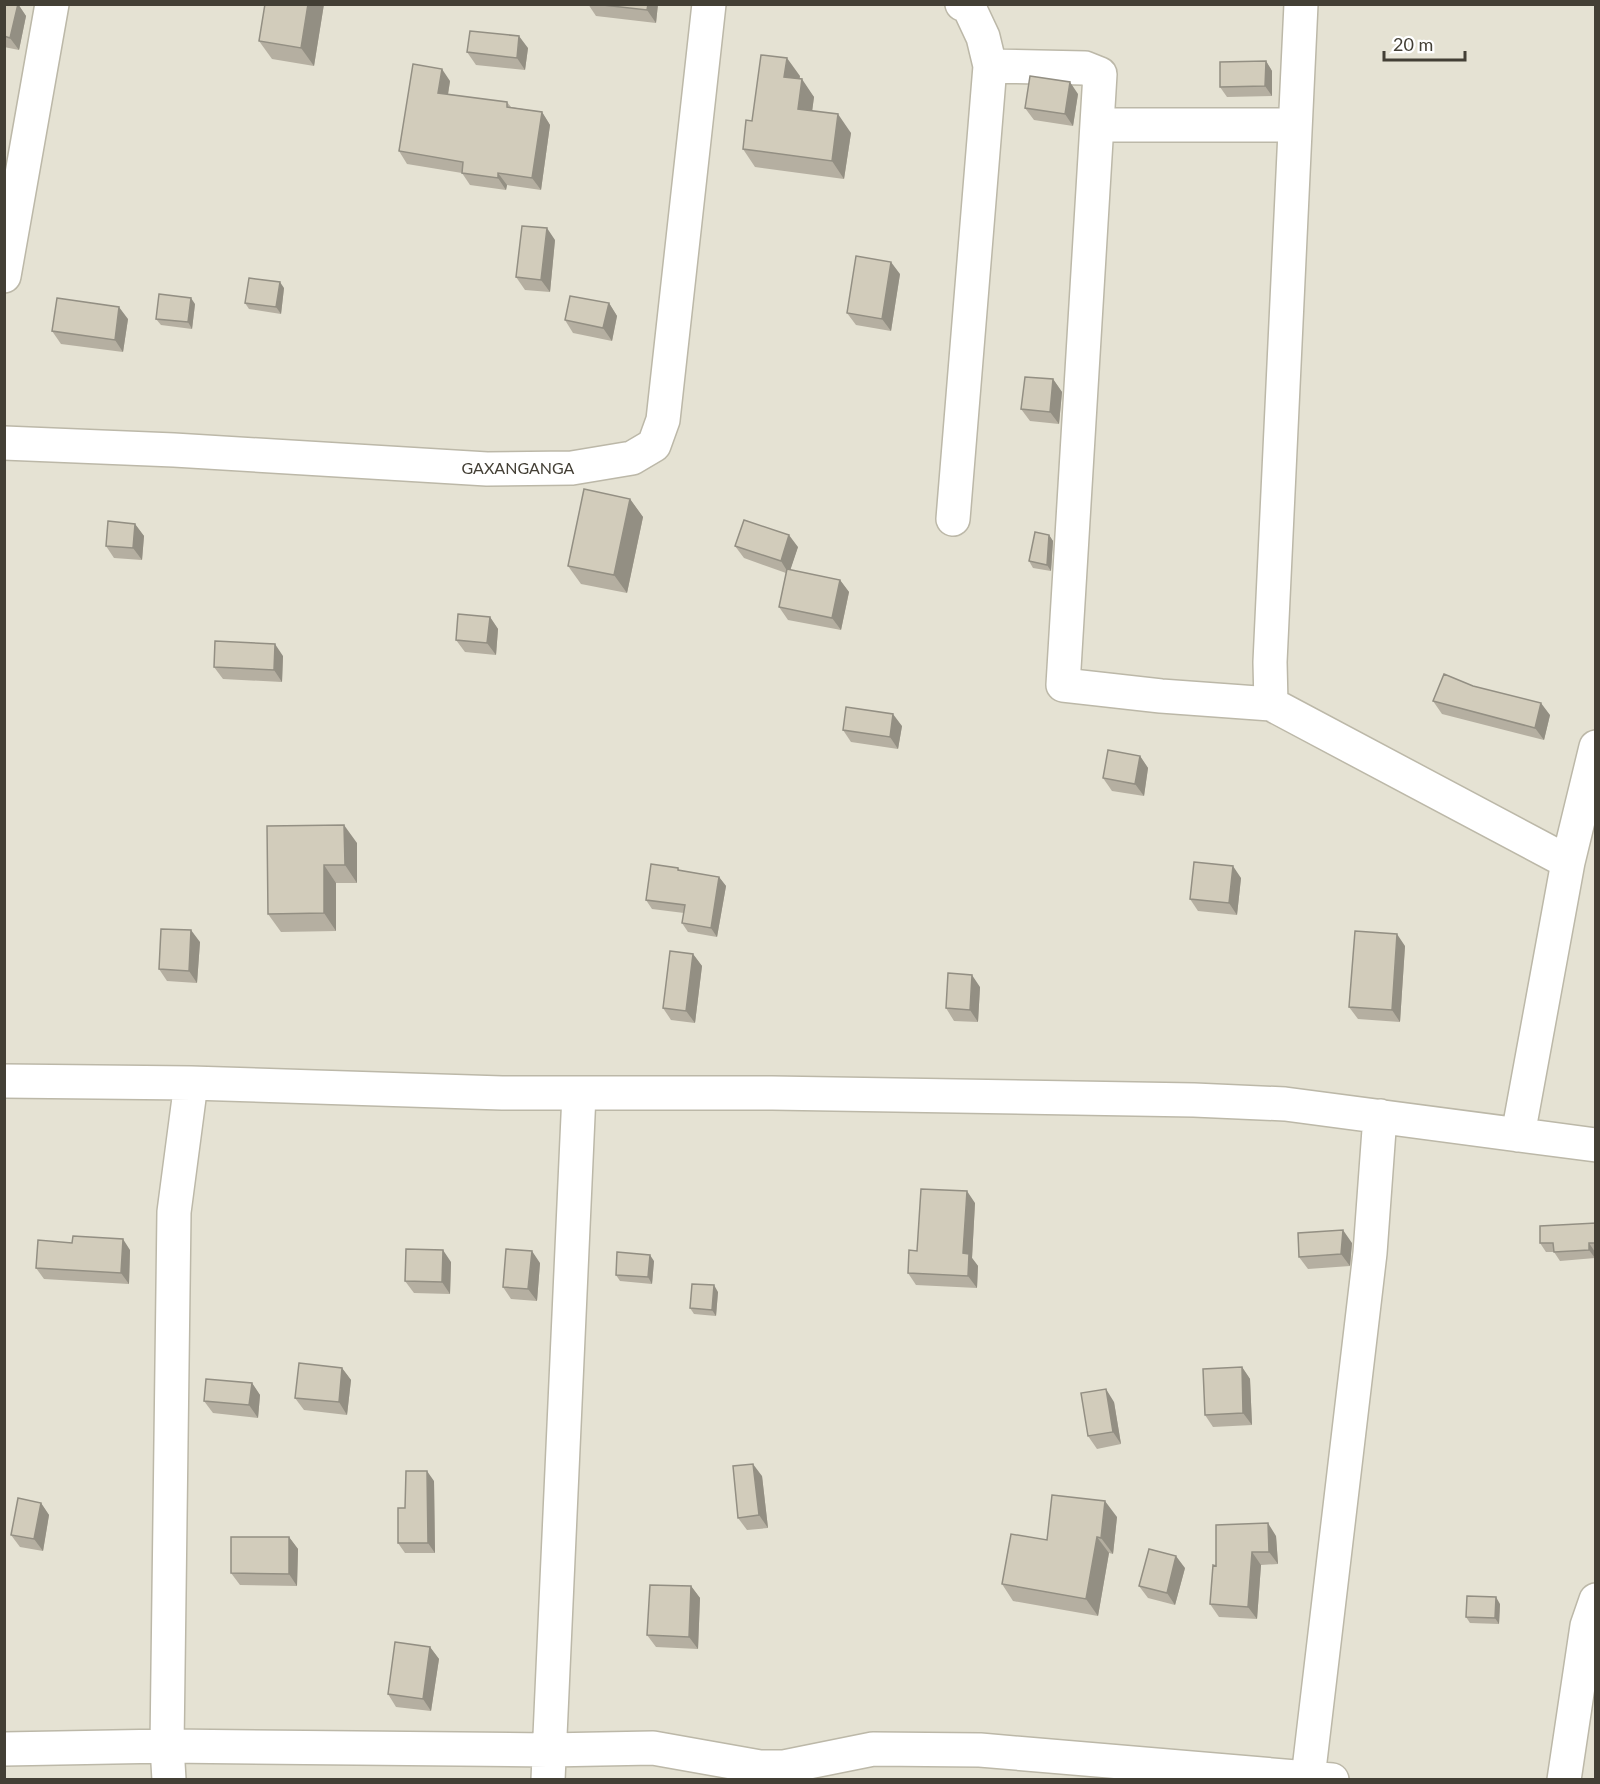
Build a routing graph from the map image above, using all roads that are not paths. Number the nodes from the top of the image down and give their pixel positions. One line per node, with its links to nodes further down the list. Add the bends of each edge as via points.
1 (52, 4): 9 (street)
2 (709, 4): 10 (street, GAXANGANGA, via 663,420 654,445 632,459 572,468 487,469)
3 (962, 4): 5 (street)
4 (1301, 4): 8 (street)
5 (968, 5): 6 (street, via 983,37)
6 (990, 66): 7 (street, via 1085,68 1100,74); 11 (street)
7 (1097, 125): 8 (street); 12 (street, via 1063,685)
8 (1295, 125): 12 (street)
9 (4, 276)
10 (4, 443)
11 (952, 519)
12 (1271, 704): 14 (street)
13 (1596, 747): 14 (street)
14 (1568, 862): 19 (street)
15 (4, 1081): 16 (street)
16 (191, 1083): 17 (street); 22 (street, via 174,1212)
17 (579, 1094): 18 (street, via 1194,1100 1285,1104); 24 (street)
18 (1380, 1116): 19 (street); 26 (street)
19 (1518, 1135): 20 (street)
20 (1596, 1145)
21 (1596, 1600): 27 (street, via 1587,1626)
22 (167, 1746): 23 (street); 24 (street); 25 (street)
23 (4, 1749)
24 (548, 1765): 26 (street, via 653,1748 760,1767 784,1767 873,1749 980,1750)
25 (169, 1779)
26 (1320, 1779)
27 (1564, 1779)

